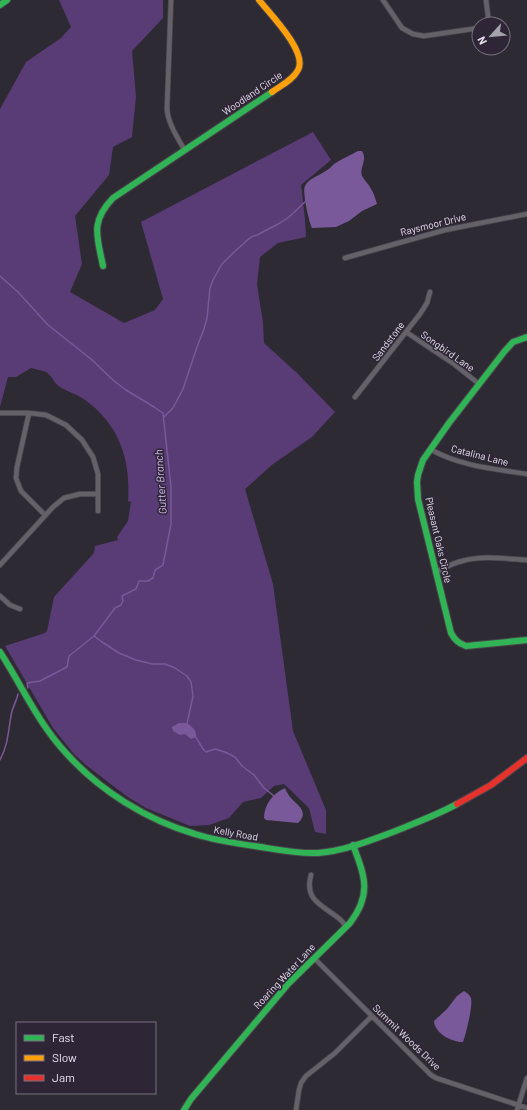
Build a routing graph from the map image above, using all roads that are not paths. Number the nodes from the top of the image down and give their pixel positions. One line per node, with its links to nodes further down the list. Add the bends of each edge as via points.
1 (7, 0): 6 (street)
2 (171, 0): 9 (street, via 167,108 170,122)
3 (259, 0): 9 (street, Woodland Circle, via 297,49 300,61 297,73)
4 (383, 0): 8 (street, via 402,28 413,34 424,36)
5 (486, 0): 7 (street)
6 (0, 5)
7 (488, 16)
8 (471, 29)
9 (184, 149): 12 (street, Woodland Circle, via 106,204 97,226)
10 (527, 214): 11 (street, Raysmoor Drive, via 445,230)
11 (345, 258)
12 (103, 266)
13 (430, 292): 14 (street, Sandstone, via 427,303)
14 (406, 332): 16 (street, Songbird Lane); 17 (street, Sandstone)
15 (527, 337): 16 (street, Pleasant Oaks Circle, via 509,346)
16 (479, 384): 20 (street, Pleasant Oaks Circle)
17 (355, 397)
18 (1, 413): 19 (street)
19 (29, 413): 22 (street, via 46,415 66,425 82,440 93,457 98,474); 24 (street, via 16,478 21,491)
20 (430, 449): 21 (street, Catalina Lane, via 471,464); 27 (street, Pleasant Oaks Circle, via 420,467 417,489)
21 (527, 474)
22 (98, 494): 23 (street); 24 (street, via 80,494 64,498)
23 (98, 511)
24 (45, 515): 26 (street)
25 (527, 560): 27 (street, via 471,559)
26 (0, 565)
27 (436, 572): 30 (street, Pleasant Oaks Circle, via 451,633 460,644 473,646)
28 (0, 596): 29 (street, via 10,605)
29 (20, 609)
30 (527, 640)
31 (0, 652): 33 (street, Kelly Road, via 58,744 92,777 136,809 189,832 234,843 315,853)
32 (527, 758): 33 (street, Kelly Road, via 466,800 395,831)
33 (353, 845): 35 (street, Roaring Water Lane, via 365,888 360,907)
34 (311, 875): 35 (street, via 310,889 314,899)
35 (346, 926): 36 (street, Roaring Water Lane)
36 (314, 958): 37 (street, Summit Woods Drive); 41 (street, Roaring Water Lane, via 283,990)
37 (372, 1016): 39 (street, Summit Woods Drive, via 434,1076); 42 (street, via 335,1053 306,1076 298,1090)
38 (527, 1078): 39 (street)
39 (518, 1107): 40 (street, Summit Woods Drive)
40 (527, 1108)
41 (184, 1110)
42 (296, 1110)

